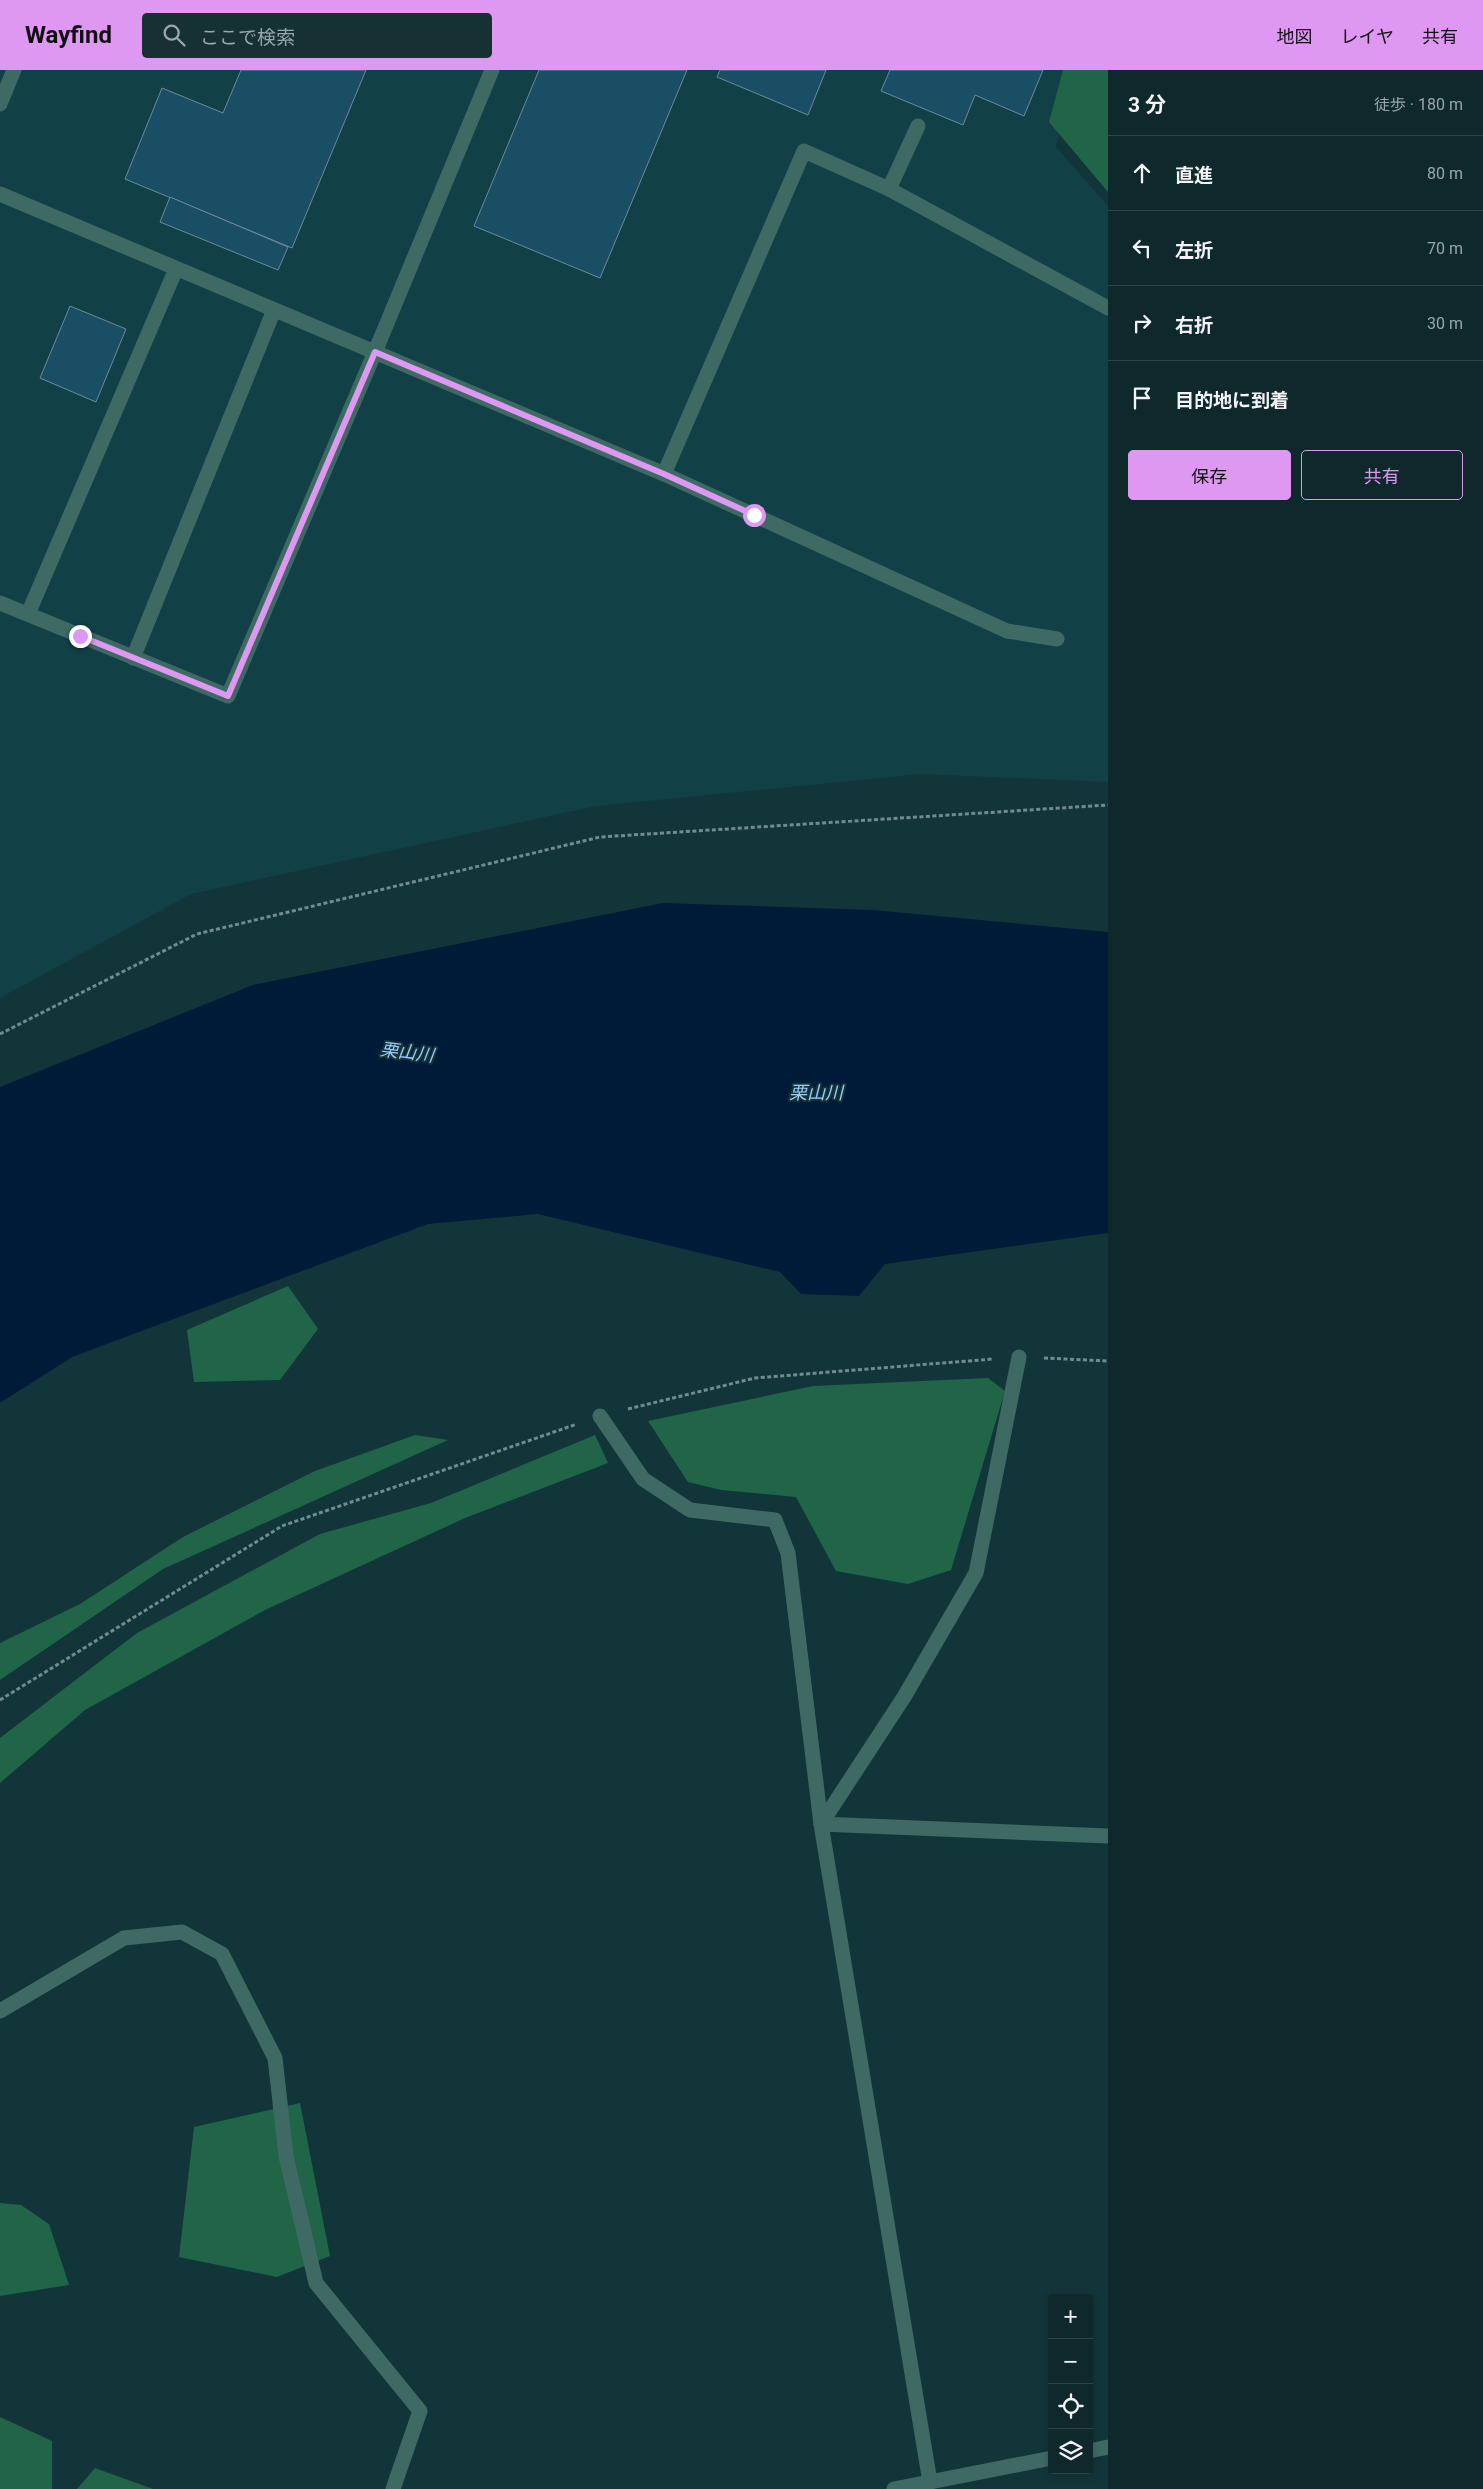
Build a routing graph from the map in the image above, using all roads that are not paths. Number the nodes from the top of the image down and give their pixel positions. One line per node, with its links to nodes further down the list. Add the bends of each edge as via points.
1 (14, 70): 3 (street)
2 (492, 70): 10 (street)
3 (0, 104)
4 (918, 126): 5 (street)
5 (889, 189): 8 (street); 11 (street, via 804,151)
6 (0, 194): 7 (street)
7 (176, 268): 9 (street); 13 (street)
8 (1108, 308)
9 (274, 310): 10 (street); 15 (street)
10 (375, 352): 11 (street); 15 (street, via 228,696)
11 (664, 474): 14 (street, via 1007,631)
12 (0, 603): 13 (street)
13 (28, 614): 15 (street)
14 (1057, 639)
15 (133, 658)
16 (1019, 1357): 18 (street, via 976,1573 904,1697)
17 (600, 1416): 18 (street, via 643,1479 690,1510 775,1520 788,1553)
18 (821, 1824): 19 (street); 24 (street)
19 (1108, 1836)
20 (0, 2011): 26 (street, via 124,1938 182,1932 222,1954 275,2058 286,2156 316,2283 420,2412)
21 (1108, 2447): 22 (street)
22 (1093, 2450)
23 (1048, 2459): 25 (street)
24 (930, 2482): 25 (street); 27 (street)
25 (944, 2484)
26 (393, 2489)
27 (894, 2489)

